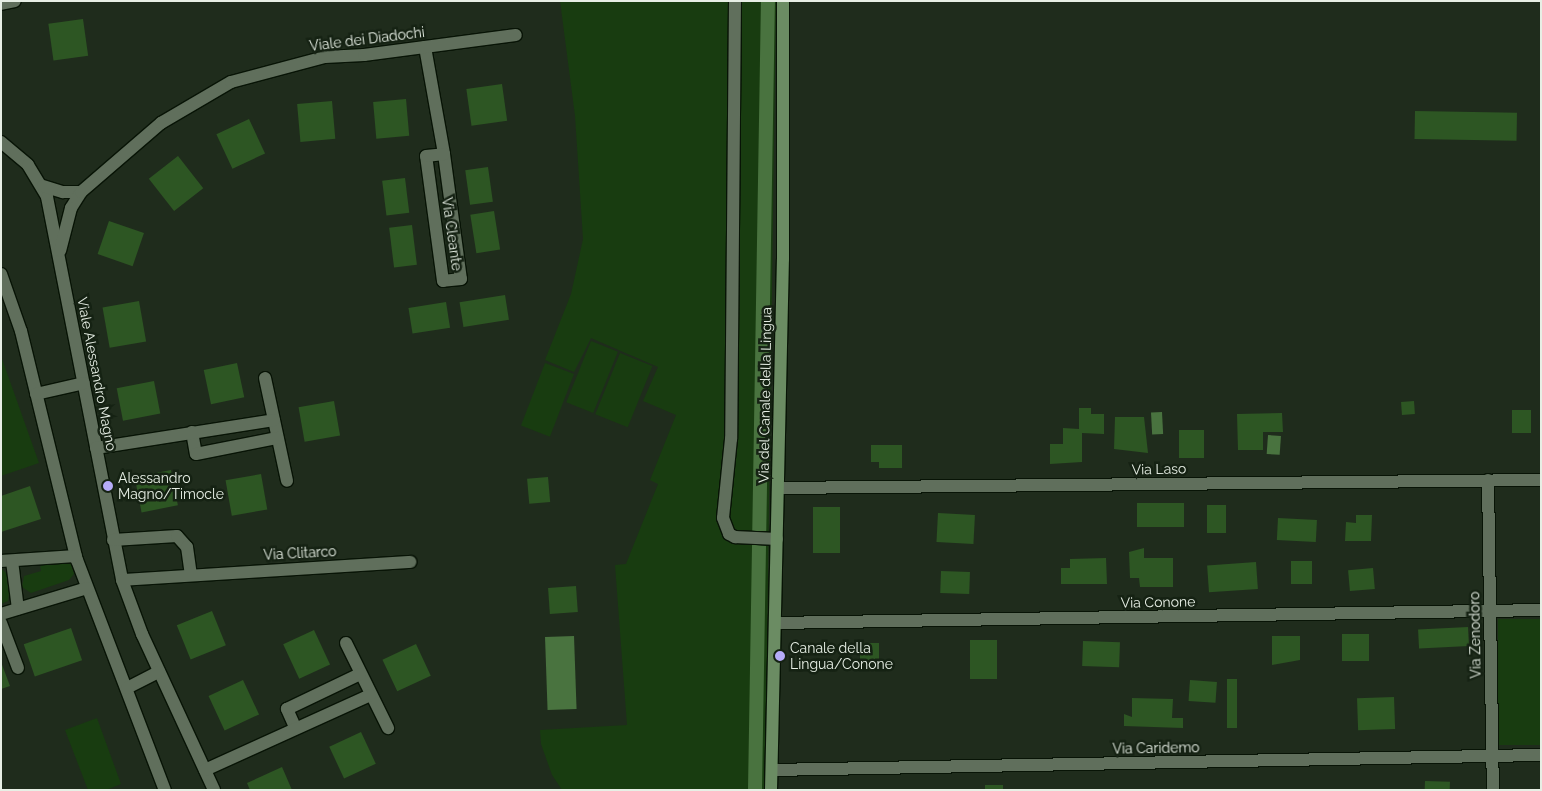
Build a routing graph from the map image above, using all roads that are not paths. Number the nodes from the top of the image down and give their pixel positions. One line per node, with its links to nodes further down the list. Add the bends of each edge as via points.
1 (14, 1): 4 (street)
2 (735, 1): 24 (street, via 731,439 723,518 729,534)
3 (783, 1): 23 (street, Via del Canale della Lingua)
4 (1, 4)
5 (516, 35): 6 (street, Viale dei Diadochi)
6 (425, 47): 8 (street, Via Cleante); 10 (street, Viale dei Diadochi, via 324,57 231,82 161,123)
7 (1, 142): 9 (street, Viale Alessandro Magno, via 22,158)
8 (444, 154): 8 (street, Via Cleante, via 426,156 443,281 461,278)
9 (43, 186): 10 (street); 11 (street, Viale Alessandro Magno)
10 (81, 192): 11 (street, Viale dei Diadochi, via 71,208)
11 (59, 256): 14 (street, Viale Alessandro Magno)
12 (1, 274): 15 (street, via 18,320)
13 (266, 378): 16 (street)
14 (84, 384): 15 (street); 19 (street, Viale Alessandro Magno)
15 (36, 394): 26 (street)
16 (274, 420): 17 (street); 18 (street)
17 (192, 432): 18 (street, via 196,454); 19 (street)
18 (277, 438): 22 (street)
19 (96, 448): 25 (street, Viale Alessandro Magno)
20 (1488, 480): 21 (street, Via Laso); 23 (street, Via Laso); 34 (street, Via Zenodoro)
21 (1541, 480)
22 (288, 481)
23 (778, 488): 24 (street, Via del Canale della Lingua)
24 (771, 539): 37 (street, Via del Canale della Lingua)
25 (113, 540): 29 (street, via 177,536 187,547); 30 (street, Viale Alessandro Magno)
26 (76, 556): 27 (street); 31 (street)
27 (7, 561): 32 (street)
28 (410, 562): 29 (street, Via Clitarco)
29 (191, 574): 30 (street, Via Clitarco)
30 (122, 580): 40 (street, Viale Alessandro Magno)
31 (87, 588): 32 (street); 42 (street)
32 (18, 609): 35 (street)
33 (1541, 610): 34 (street, Via Conone)
34 (1489, 611): 37 (street, Via Conone); 46 (street, Via Zenodoro)
35 (1, 614)
36 (1, 623): 39 (street)
37 (775, 623): 49 (street, Via del Canale della Lingua)
38 (346, 643): 41 (street)
39 (18, 668)
40 (160, 672): 42 (street); 48 (street, Viale Alessandro Magno)
41 (360, 674): 43 (street); 44 (street, via 287,709)
42 (127, 688): 50 (street)
43 (370, 695): 44 (street); 45 (street)
44 (295, 727): 48 (street)
45 (388, 728)
46 (1493, 756): 47 (street, Via Caridemo); 49 (street, Via Caridemo); 53 (street, Via Zenodoro)
47 (1541, 756)
48 (205, 770): 51 (street, Viale Alessandro Magno)
49 (772, 770): 52 (street, Via del Canale della Lingua)
50 (165, 790)
51 (214, 790)
52 (772, 790)
53 (1493, 790)

